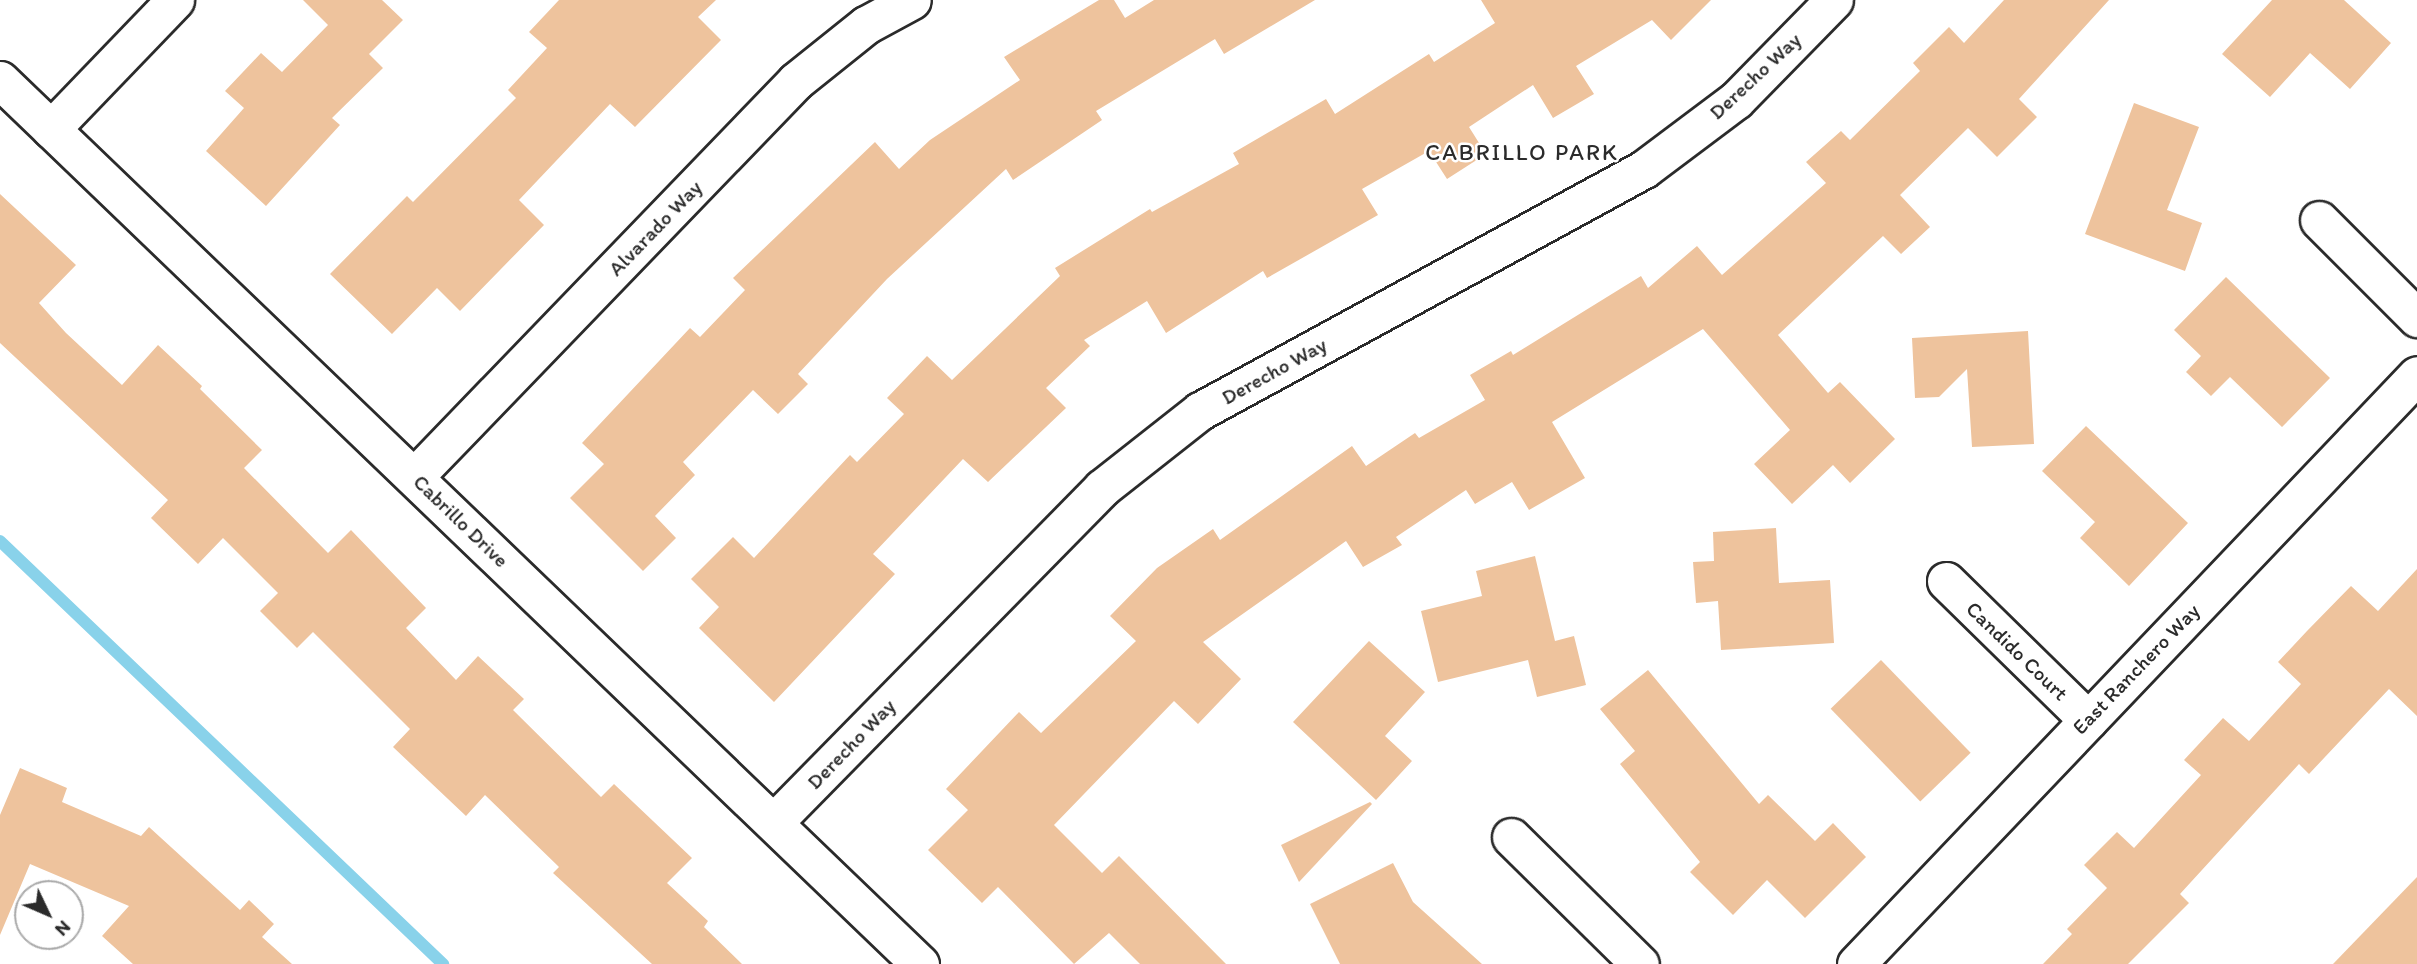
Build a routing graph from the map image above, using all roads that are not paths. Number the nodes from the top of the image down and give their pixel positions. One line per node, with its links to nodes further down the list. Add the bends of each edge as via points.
1 (175, 0): 5 (street)
2 (912, 0): 9 (street, Alvarado Way, via 866,25 796,81)
3 (1834, 0): 12 (street, Derecho Way, via 1736,100 1644,169 1200,411 1102,488)
4 (0, 80): 5 (street, Cabrillo Drive)
5 (51, 129): 9 (street, Cabrillo Drive)
6 (2319, 220): 7 (street)
7 (2417, 318)
8 (2417, 375): 11 (street, East Ranchero Way)
9 (415, 476): 12 (street, Cabrillo Drive)
10 (1945, 582): 11 (street, Candido Court)
11 (2088, 720): 16 (street, East Ranchero Way)
12 (774, 822): 14 (street, Cabrillo Drive)
13 (1511, 837): 15 (street)
14 (920, 964)
15 (1640, 964)
16 (1856, 964)

